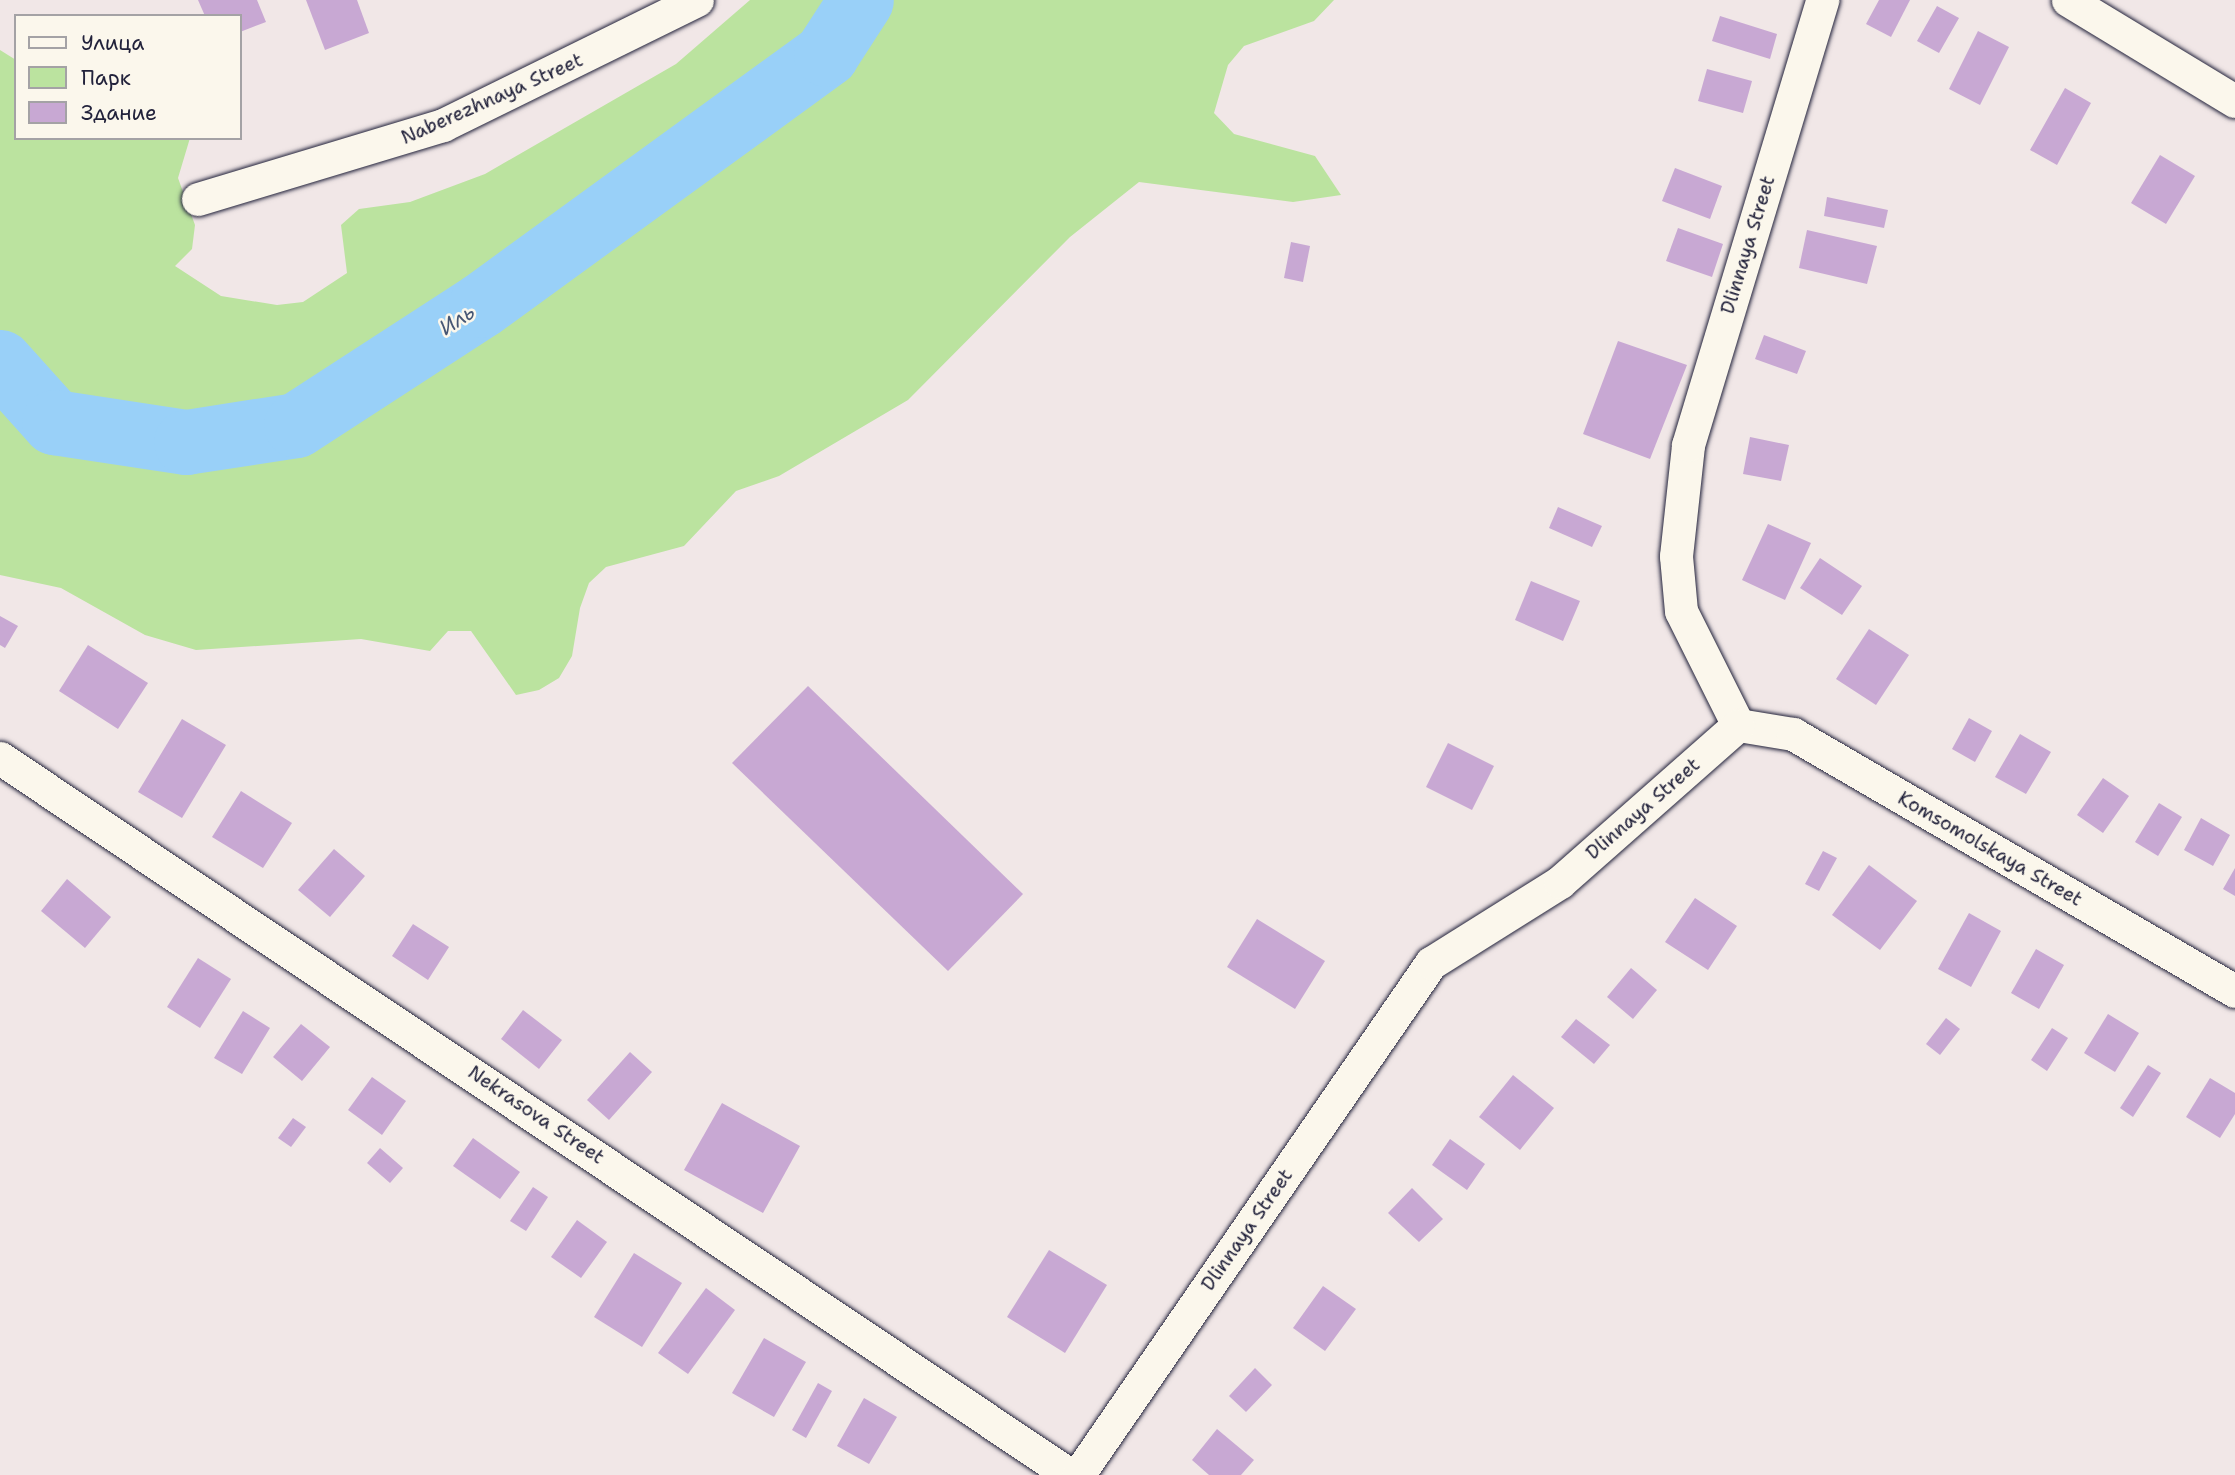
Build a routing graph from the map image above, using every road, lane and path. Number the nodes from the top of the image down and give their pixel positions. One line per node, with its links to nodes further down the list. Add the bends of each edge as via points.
1 (698, 0): 5 (street, Naberezhnaya Street, via 443,125)
2 (1822, 0): 6 (street, Dlinnaya Street, via 1688,445 1676,556 1681,611)
3 (2068, 0): 4 (street)
4 (2235, 101)
5 (198, 199)
6 (1738, 725): 8 (street, Komsomolskaya Street, via 1793,734); 10 (street, Dlinnaya Street, via 1560,882 1431,963)
7 (0, 758): 9 (street, Nekrasova Street)
8 (2235, 991)
9 (1070, 1475)
10 (1078, 1475)

